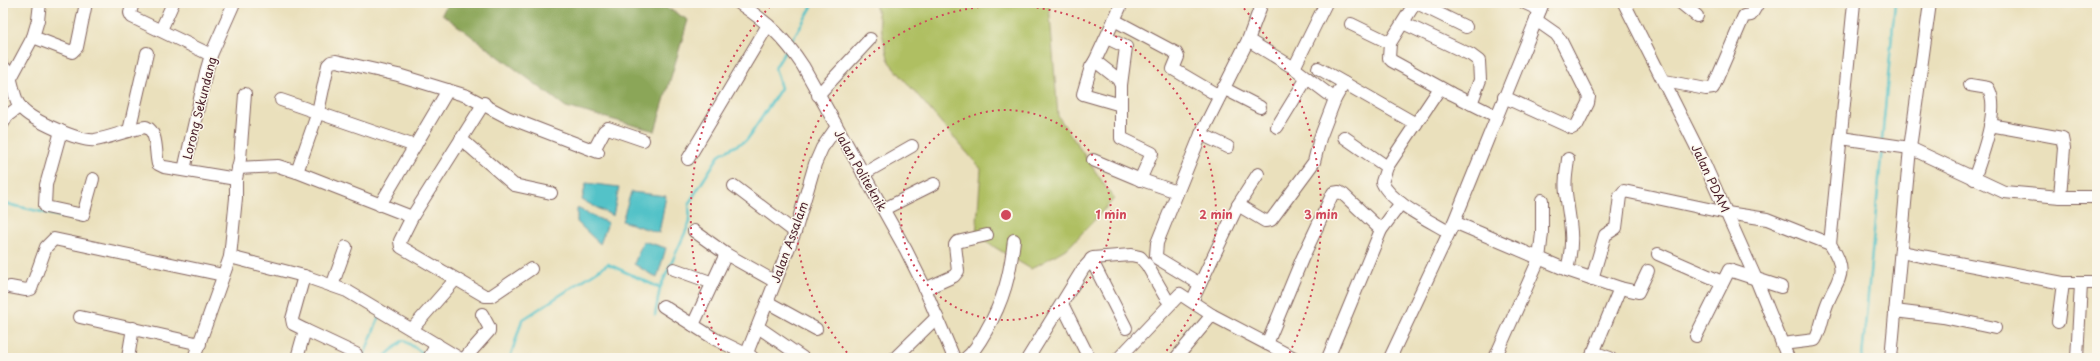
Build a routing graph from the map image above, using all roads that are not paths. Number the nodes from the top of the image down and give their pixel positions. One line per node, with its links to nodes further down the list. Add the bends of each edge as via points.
1 (40, 3): 25 (street)
2 (86, 3): 25 (street, via 74,51 68,52)
3 (133, 3): 24 (street, via 130,13 132,17)
4 (173, 3): 24 (street)
5 (234, 3): 31 (street, Lorong Sekundang)
6 (1122, 3): 19 (street)
7 (1262, 3): 28 (street)
8 (1326, 3): 34 (street)
9 (1416, 3): 20 (street); 23 (street)
10 (1525, 3): 17 (street)
11 (1624, 3): 38 (street, Jalan PDAM)
12 (1680, 3): 18 (street)
13 (1758, 3): 38 (street, via 1751,15 1744,16 1713,88)
14 (1854, 3): 66 (street)
15 (1930, 3): 72 (street)
16 (748, 5): 21 (street, Jalan Politeknik)
17 (1539, 11): 47 (street); 47 (street, via 1561,41 1588,93 1588,104 1577,125 1572,128)
18 (1697, 16)
19 (1114, 20): 26 (street); 44 (street, via 1176,53 1178,57 1173,69)
20 (1403, 23): 29 (street); 51 (street, via 1479,61 1480,80)
21 (768, 24): 46 (street, Jalan Politeknik, via 789,45); 73 (street)
22 (1351, 24): 29 (street)
23 (1466, 27)
24 (160, 30): 31 (street)
25 (33, 37): 36 (street)
26 (1107, 38): 32 (street); 40 (street, via 1126,49)
27 (870, 39): 46 (street)
28 (1248, 40): 34 (street); 44 (street)
29 (1390, 43): 42 (street, via 1388,54 1392,62)
30 (147, 53): 63 (street)
31 (211, 55): 77 (street, Lorong Sekundang)
32 (1095, 61): 40 (street, via 1118,79); 52 (street, via 1082,94)
33 (3, 66): 36 (street)
34 (1294, 68): 37 (street)
35 (1318, 68): 39 (street)
36 (11, 78): 53 (street)
37 (1307, 78): 48 (street); 60 (street)
38 (1665, 81): 96 (street, Jalan PDAM)
39 (1344, 83): 48 (street); 58 (street)
40 (1121, 85): 52 (street)
41 (1970, 85): 59 (street, via 1987,87 1990,90)
42 (1440, 88): 51 (street); 58 (street)
43 (448, 90): 50 (street); 55 (street, via 336,61 328,65); 69 (street)
44 (1221, 92): 54 (street); 64 (street)
45 (245, 94): 79 (street)
46 (818, 95): 61 (street, Jalan Politeknik)
47 (1504, 97): 56 (street)
48 (1335, 99): 94 (street, via 1314,162 1271,220 1265,221)
49 (281, 100): 55 (street)
50 (484, 103): 67 (street); 68 (street, via 507,117 596,151 604,131 608,128)
51 (1471, 104): 56 (street)
52 (1121, 105): 84 (street, via 1121,138 1152,153)
53 (20, 106): 57 (street, via 7,116); 62 (street, via 26,113)
54 (1260, 107)
55 (318, 112): 69 (street); 78 (street)
56 (1496, 116): 98 (street)
57 (3, 123)
58 (1416, 124): 76 (street)
59 (1990, 125): 83 (street); 89 (street, via 2062,138 2064,148)
60 (1277, 127)
61 (836, 128): 80 (street, Jalan Politeknik); 101 (street, Jalan Assalam, via 822,148 815,164)
62 (61, 131): 63 (street, via 93,140); 82 (street, via 46,186 46,207 83,215)
63 (130, 131): 77 (street, via 146,126 151,129 158,164)
64 (1201, 134): 71 (street); 87 (street)
65 (1344, 137): 76 (street)
66 (1841, 138): 72 (street); 104 (street)
67 (461, 139): 88 (street, via 514,185); 97 (street)
68 (643, 140)
69 (415, 146): 93 (street)
70 (912, 146): 80 (street)
71 (1228, 147)
72 (1910, 148): 83 (street); 106 (street)
73 (688, 159)
74 (1568, 159): 114 (street, via 1566,193 1572,234)
75 (1093, 160): 84 (street)
76 (1387, 167): 92 (street, via 1382,178 1383,185)
77 (184, 170): 79 (street)
78 (297, 172): 79 (street, via 278,166); 93 (street)
79 (237, 174): 109 (street)
80 (863, 174): 95 (street, Jalan Politeknik)
81 (1258, 174): 94 (street)
82 (93, 179)
83 (1974, 179): 89 (street, via 2004,192)
84 (1140, 180): 87 (street)
85 (934, 184): 95 (street)
86 (734, 186): 101 (street)
87 (1177, 192): 126 (street, via 1157,243 1156,255 1167,266)
88 (550, 193)
89 (2060, 197): 90 (street)
90 (2097, 197)
91 (1542, 200): 111 (street)
92 (1401, 203): 98 (street); 99 (street)
93 (380, 205): 97 (street)
94 (1238, 205): 126 (street)
95 (884, 209): 132 (street, Jalan Politeknik)
96 (1727, 213): 104 (street, via 1767,219); 118 (street, via 1622,192 1616,228 1605,235); 119 (street, Jalan PDAM)
97 (412, 217): 120 (street, via 401,237 401,247)
98 (1452, 227): 111 (street); 176 (street)
99 (1381, 230): 154 (street, via 1344,195 1339,192 1333,193); 175 (street)
100 (694, 231): 107 (street)
101 (795, 232): 121 (street, Jalan Assalam)
102 (987, 235): 132 (street, via 957,242 955,245 958,272)
103 (1014, 240): 170 (street, via 1003,297 980,342)
104 (1830, 244): 155 (street, via 1838,255 1841,273 1837,287 1826,306 1820,332 1815,340 1809,342)
105 (346, 247): 128 (street)
106 (1901, 252): 124 (street); 138 (street)
107 (726, 254): 121 (street); 123 (street)
108 (1658, 254): 122 (street)
109 (230, 257): 116 (street); 117 (street)
110 (1091, 259): 133 (street, via 1131,255 1140,257); 136 (street); 147 (street)
111 (1539, 259): 114 (street); 177 (street)
112 (531, 269): 120 (street, via 489,297)
113 (674, 269): 123 (street)
114 (1566, 270): 118 (street)
115 (1648, 271): 131 (street, via 1638,292)
116 (224, 275): 129 (street, via 54,239 46,247 31,289); 153 (street)
117 (304, 276): 128 (street); 151 (street, via 292,319 293,324)
118 (1592, 279): 131 (street)
119 (1756, 279): 122 (street, via 1730,270 1726,272); 130 (street); 155 (street, Jalan PDAM)
120 (455, 280): 149 (street)
121 (774, 282): 135 (street, Jalan Assalam)
122 (1722, 282): 152 (street)
123 (714, 283): 144 (street)
124 (2063, 283): 127 (street); 143 (street)
125 (2097, 283): 127 (street)
126 (1200, 284): 134 (street)
127 (2082, 284): 181 (street)
128 (332, 286): 149 (street, via 364,300)
129 (10, 287)
130 (1781, 287)
131 (1620, 288): 159 (street)
132 (925, 289): 142 (street, Jalan Politeknik)
133 (1166, 298)
134 (1192, 301): 140 (street); 172 (street, via 1184,294 1177,295)
135 (767, 302): 145 (street, Jalan Assalam); 150 (street)
136 (1062, 304): 160 (street); 171 (street)
137 (663, 306): 144 (street)
138 (1895, 311): 148 (street, via 1943,317); 180 (street)
139 (482, 314): 166 (street, via 489,331)
140 (1212, 316): 154 (street); 173 (street)
141 (80, 317): 146 (street)
142 (937, 317): 168 (street); 169 (street, Jalan Politeknik)
143 (2058, 322)
144 (693, 325): 161 (street)
145 (758, 327): 161 (street, Jalan Assalam); 167 (street)
146 (133, 328): 153 (street); 162 (street)
147 (1126, 328)
148 (1995, 328)
149 (412, 329): 156 (street)
150 (816, 329)
151 (305, 330): 157 (street); 164 (street)
152 (1696, 336)
153 (200, 344): 163 (street)
154 (1267, 344): 174 (street)
155 (1782, 344): 179 (street, Jalan PDAM)
156 (433, 351): 165 (street)
157 (340, 353): 158 (street)
158 (356, 354)
159 (1592, 355): 178 (street)
160 (1032, 356)
161 (748, 357)
162 (128, 358)
163 (194, 358)
164 (297, 358)
165 (459, 358)
166 (465, 358)
167 (803, 358)
168 (895, 358)
169 (954, 358)
170 (966, 358)
171 (1089, 358)
172 (1119, 358)
173 (1176, 358)
174 (1294, 358)
175 (1328, 358)
176 (1390, 358)
177 (1495, 358)
178 (1610, 358)
179 (1788, 358)
180 (1891, 358)
181 (2076, 358)

